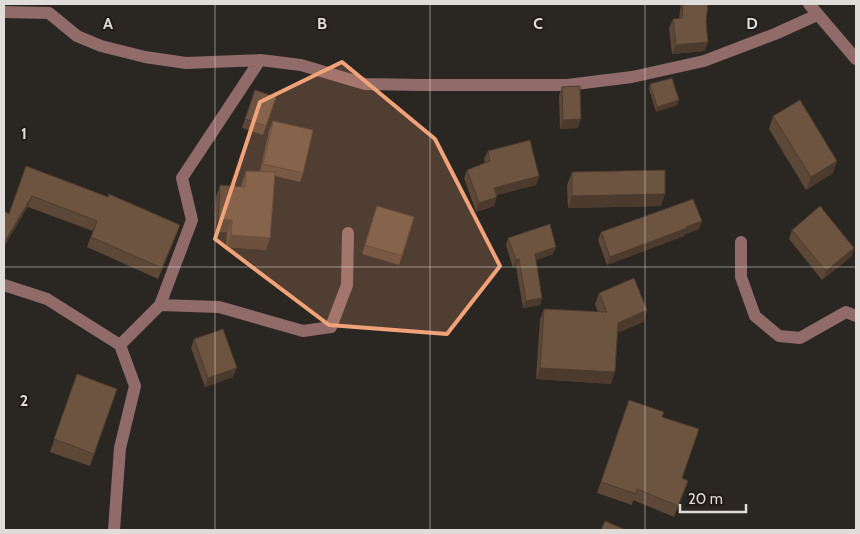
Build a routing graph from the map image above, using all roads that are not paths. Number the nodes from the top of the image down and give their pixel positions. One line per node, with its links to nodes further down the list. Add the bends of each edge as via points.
1 (809, 4): 3 (street)
2 (4, 12): 4 (street, via 49,13 77,36 145,57 186,63)
3 (817, 15): 4 (street, via 704,61 632,78 567,85 365,84 301,65); 5 (street)
4 (260, 60): 9 (street, via 182,178 192,220)
5 (856, 60)
6 (348, 233): 9 (street, via 347,285 331,327 304,331 219,307)
7 (741, 242): 10 (street, via 740,277 755,316 778,336 800,338 846,312)
8 (4, 285): 11 (street, via 47,299)
9 (160, 305): 11 (street)
10 (856, 316)
11 (120, 345): 12 (street, via 135,386 120,448)
12 (114, 530)

